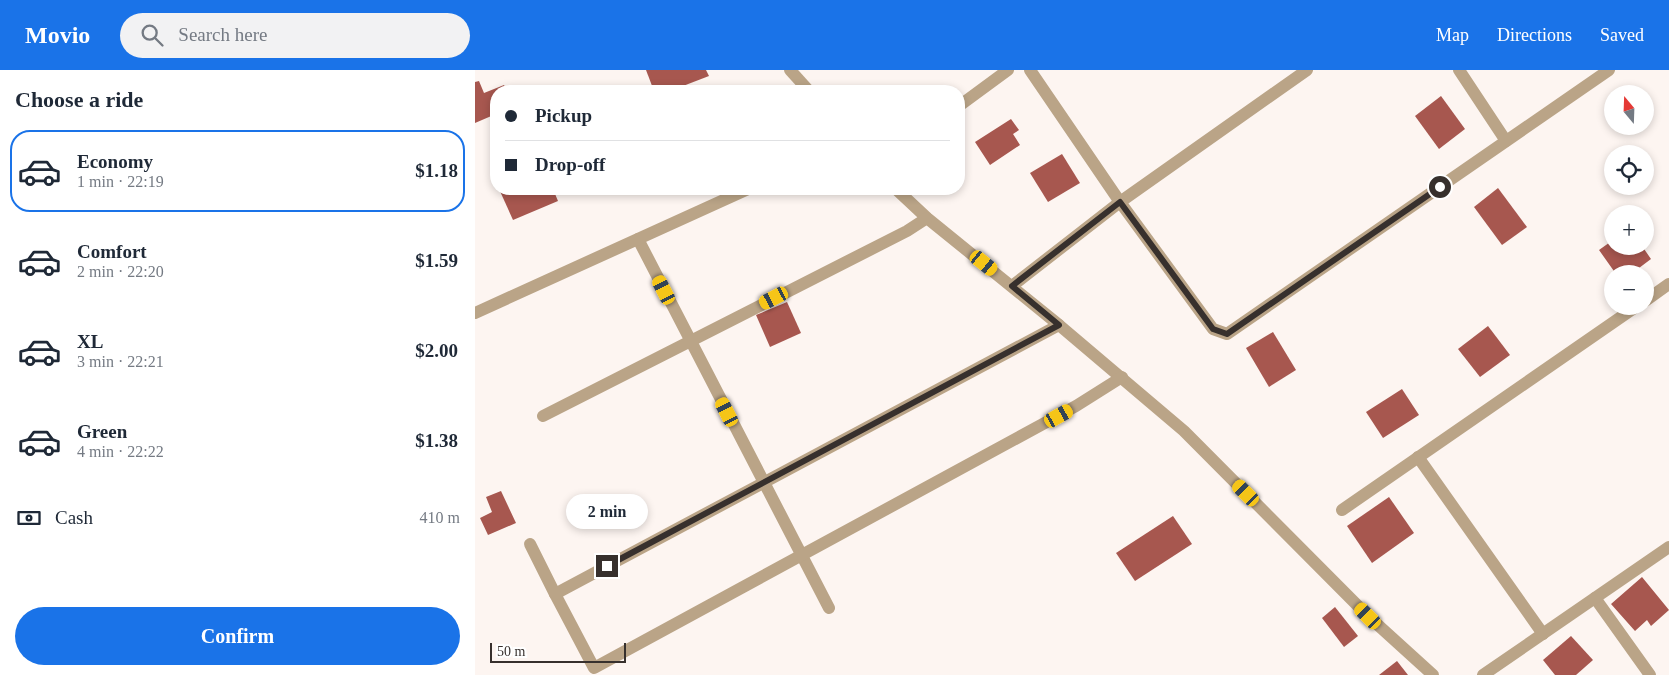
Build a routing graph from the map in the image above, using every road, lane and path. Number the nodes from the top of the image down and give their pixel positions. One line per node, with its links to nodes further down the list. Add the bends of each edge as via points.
1 (790, 70): 7 (street)
2 (1008, 70): 8 (street)
3 (1031, 70): 12 (street)
4 (1307, 70): 12 (street)
5 (1459, 70): 9 (street)
6 (1609, 70): 9 (street)
7 (804, 85)
8 (965, 102)
9 (1506, 142): 12 (street, via 1227,334 1213,329)
10 (734, 195): 14 (street)
11 (902, 195): 13 (street)
12 (1120, 202): 16 (street)
13 (927, 218): 16 (street); 21 (street)
14 (637, 239): 18 (street); 21 (street)
15 (1669, 284): 17 (street)
16 (1012, 286): 20 (street)
17 (1654, 295)
18 (475, 313)
19 (1624, 315): 24 (street)
20 (1059, 325): 22 (street); 25 (street)
21 (690, 341): 23 (street); 25 (street)
22 (1122, 377): 29 (street, via 1076,406); 35 (street, via 1185,431 1368,616)
23 (543, 416)
24 (1418, 457): 26 (street); 33 (street)
25 (763, 482): 29 (street); 30 (street)
26 (1342, 510)
27 (530, 544): 30 (street)
28 (1669, 547): 31 (street)
29 (801, 555): 32 (street); 34 (street)
30 (555, 594): 34 (street)
31 (1595, 598): 33 (street); 37 (street)
32 (829, 608)
33 (1543, 634): 36 (street)
34 (596, 672)
35 (1433, 675)
36 (1483, 675)
37 (1650, 675)

